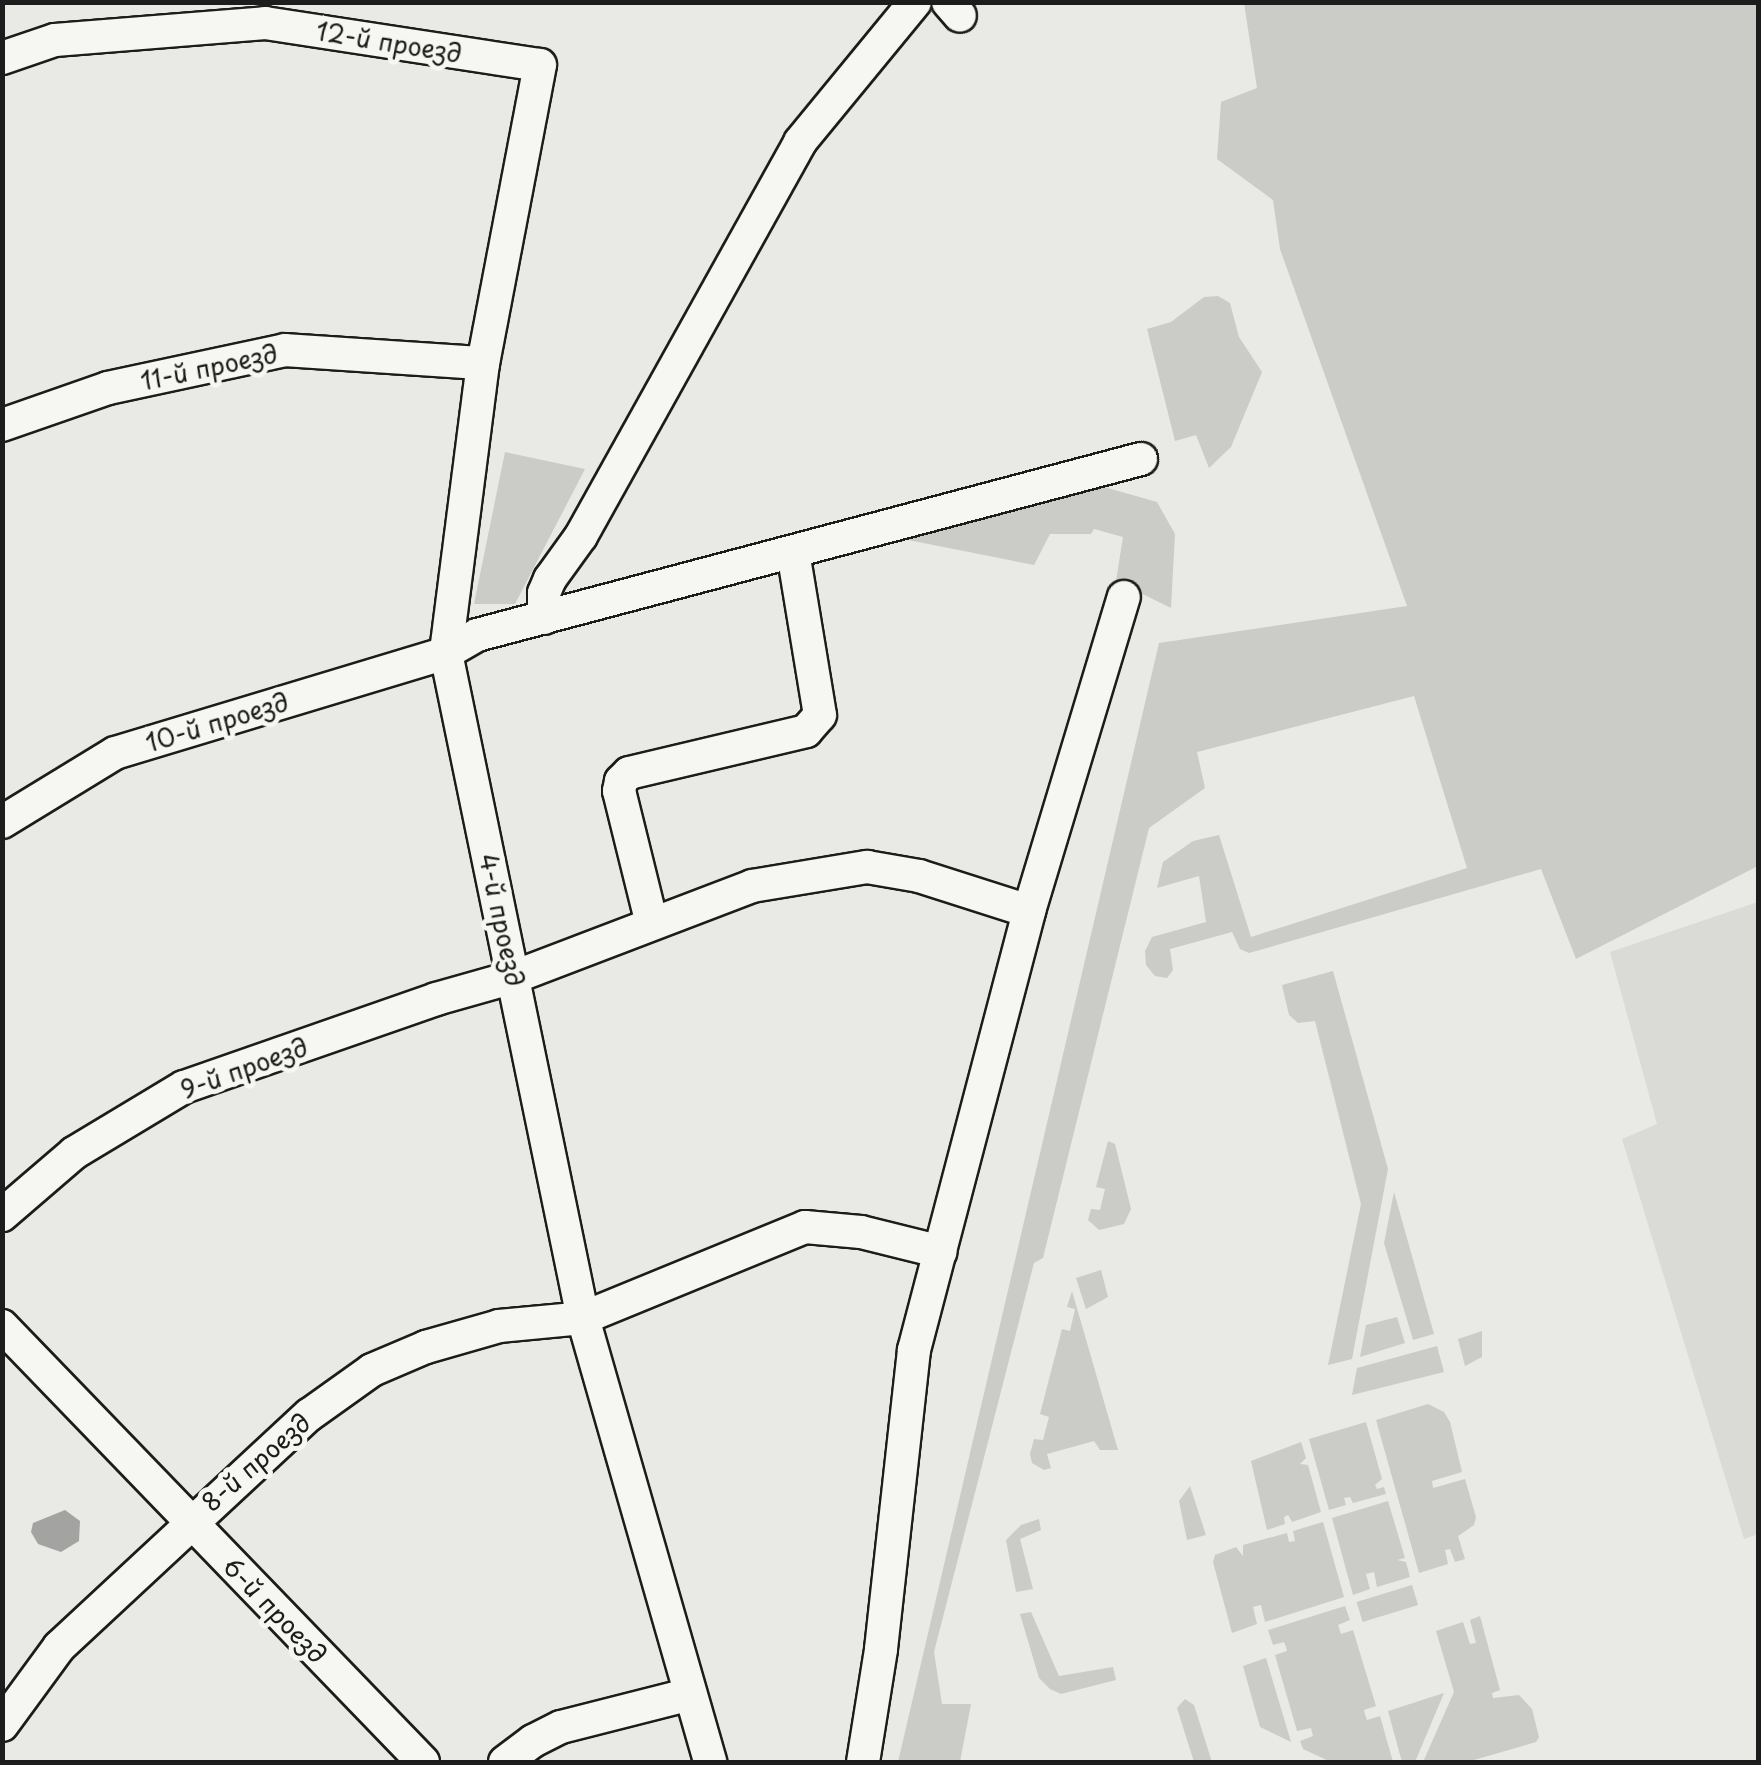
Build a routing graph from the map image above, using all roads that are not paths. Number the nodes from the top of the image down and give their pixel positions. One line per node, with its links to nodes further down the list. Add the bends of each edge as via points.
1 (915, 2): 9 (street, via 800,142 550,579)
2 (2, 58): 3 (street, 12-й проезд, via 55,40 247,23)
3 (540, 65): 4 (street, 4-й проезд)
4 (483, 363): 5 (street, 11-й проезд, via 285,350 108,388); 10 (street, 4-й проезд)
5 (2, 426)
6 (1141, 459): 7 (street, 10-й проезд)
7 (793, 552): 9 (street, 10-й проезд); 13 (street, via 820,716 806,731 629,773 621,781)
8 (1124, 597): 12 (street)
9 (544, 618): 10 (street, 10-й проезд, via 478,635)
10 (446, 653): 11 (street, 10-й проезд, via 115,753); 14 (street, 4-й проезд)
11 (2, 822)
12 (1030, 911): 14 (street, 9-й проезд, via 867,867 752,886); 16 (street)
13 (649, 912)
14 (514, 977): 15 (street, 9-й проезд, via 184,1087 74,1153); 17 (street, 4-й проезд)
15 (2, 1215)
16 (942, 1252): 17 (street, 8-й проезд, via 861,1232 805,1227); 25 (street, via 914,1350)
17 (583, 1318): 19 (street, 8-й проезд, via 498,1326 372,1370 308,1414); 20 (street, 4-й проезд)
18 (2, 1326): 19 (street, 6-й проезд)
19 (189, 1522): 21 (street, 8-й проезд, via 59,1646); 22 (street, 6-й проезд)
20 (690, 1694): 23 (street, via 561,1727); 24 (street, 4-й проезд)
21 (2, 1725)
22 (423, 1762)
23 (505, 1762)
24 (710, 1762)
25 (863, 1762)

